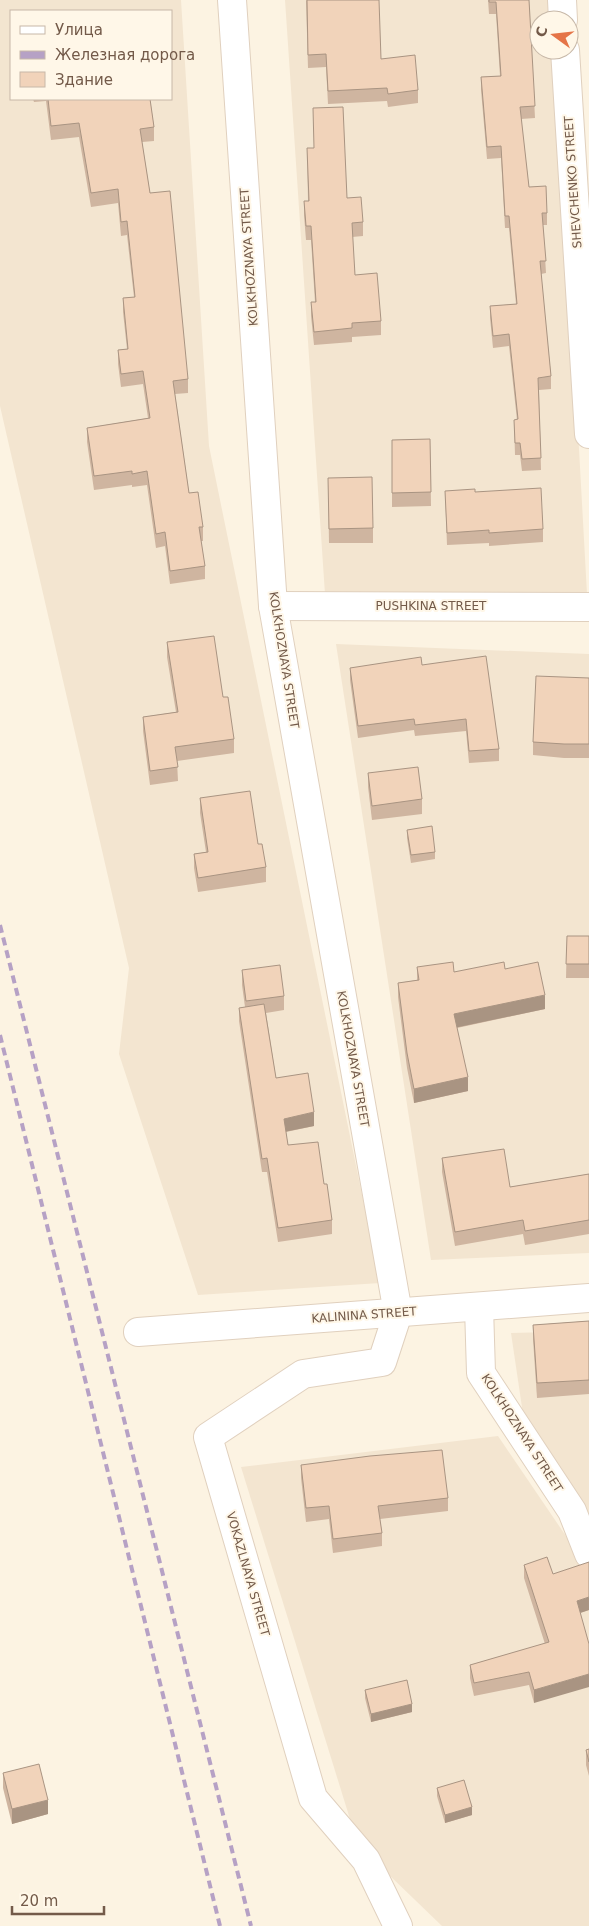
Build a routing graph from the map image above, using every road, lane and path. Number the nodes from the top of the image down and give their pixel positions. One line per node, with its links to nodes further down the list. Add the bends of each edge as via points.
1 (232, 0): 4 (street, KOLKHOZNAYA STREET)
2 (566, 60): 3 (street, SHEVCHENKO STREET)
3 (589, 434)
4 (273, 606): 5 (street, PUSHKINA STREET); 8 (street, KOLKHOZNAYA STREET)
5 (589, 607)
6 (589, 1298): 7 (street, KALININA STREET)
7 (479, 1306): 8 (street, KALININA STREET); 10 (street, KOLKHOZNAYA STREET, via 481,1374 572,1511)
8 (398, 1313): 9 (street, KALININA STREET); 11 (street, VOKAZLNAYA STREET, via 382,1362 303,1374 208,1437 313,1798 366,1860)
9 (138, 1332)
10 (589, 1554)
11 (398, 1926)

